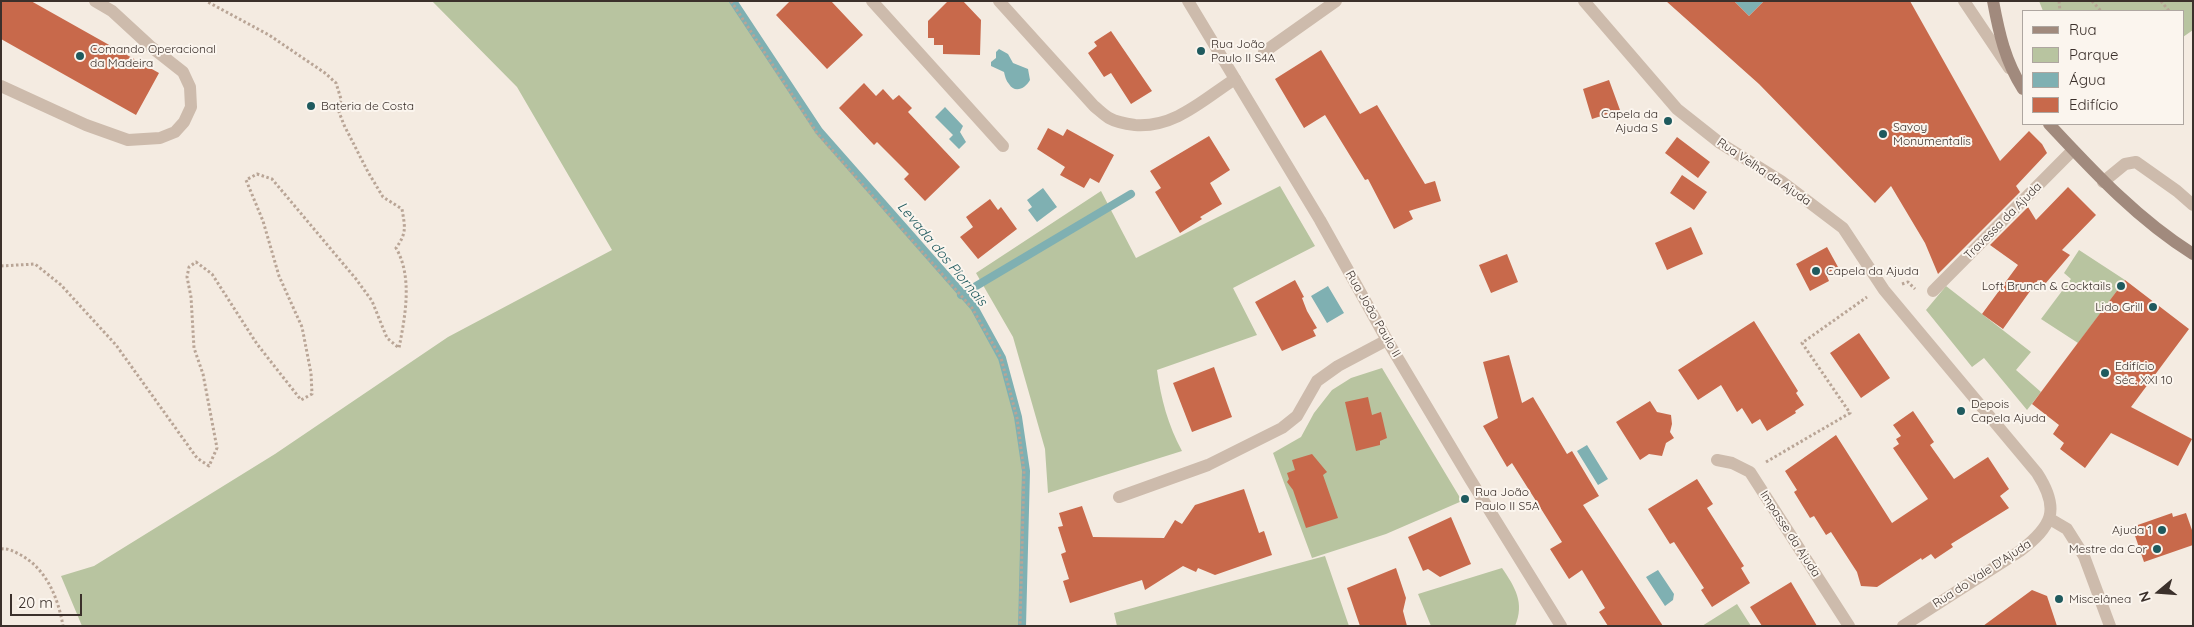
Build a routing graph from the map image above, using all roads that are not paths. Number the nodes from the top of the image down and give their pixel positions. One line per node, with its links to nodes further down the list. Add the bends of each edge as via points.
1 (95, 1): 12 (street, via 112,11 183,72 190,87 191,106 184,122 174,132 160,138 128,140 86,126)
2 (872, 1): 15 (street)
3 (999, 1): 11 (street, via 1094,106 1110,119 1146,126 1166,122)
4 (1188, 1): 11 (street, Rua João Paulo II)
5 (1584, 1): 24 (street, Rua Velha da Ajuda, via 1677,109 1720,143 1781,181 1843,228 1884,290 2037,473 2047,488 2052,510)
6 (1964, 1): 10 (street)
7 (1993, 1): 10 (main road, via 1998,34)
8 (1332, 2): 9 (street)
9 (1264, 52)
10 (2012, 73): 13 (main road)
11 (1235, 79): 21 (street, Rua João Paulo II)
12 (1, 86)
13 (2022, 88)
14 (2050, 125): 16 (main road)
15 (1003, 146)
16 (2073, 150): 17 (main road); 20 (street, Travessa da Ajuda)
17 (2103, 182): 18 (street, via 2125,164 2136,162); 19 (main road, via 2138,214)
18 (2193, 205)
19 (2193, 254)
20 (1933, 291)
21 (1387, 340): 23 (street, via 1316,381 1297,416 1282,428 1208,464); 25 (street, Rua João Paulo II)
22 (1717, 460): 26 (street, Impasse da Ajuda, via 1750,472)
23 (1119, 497)
24 (2050, 519): 27 (street, Rua do Vale D'Ajuda, via 2038,537 2020,551); 28 (street, via 2067,529 2084,556)
25 (1558, 625)
26 (1849, 626)
27 (1903, 626)
28 (2110, 626)

